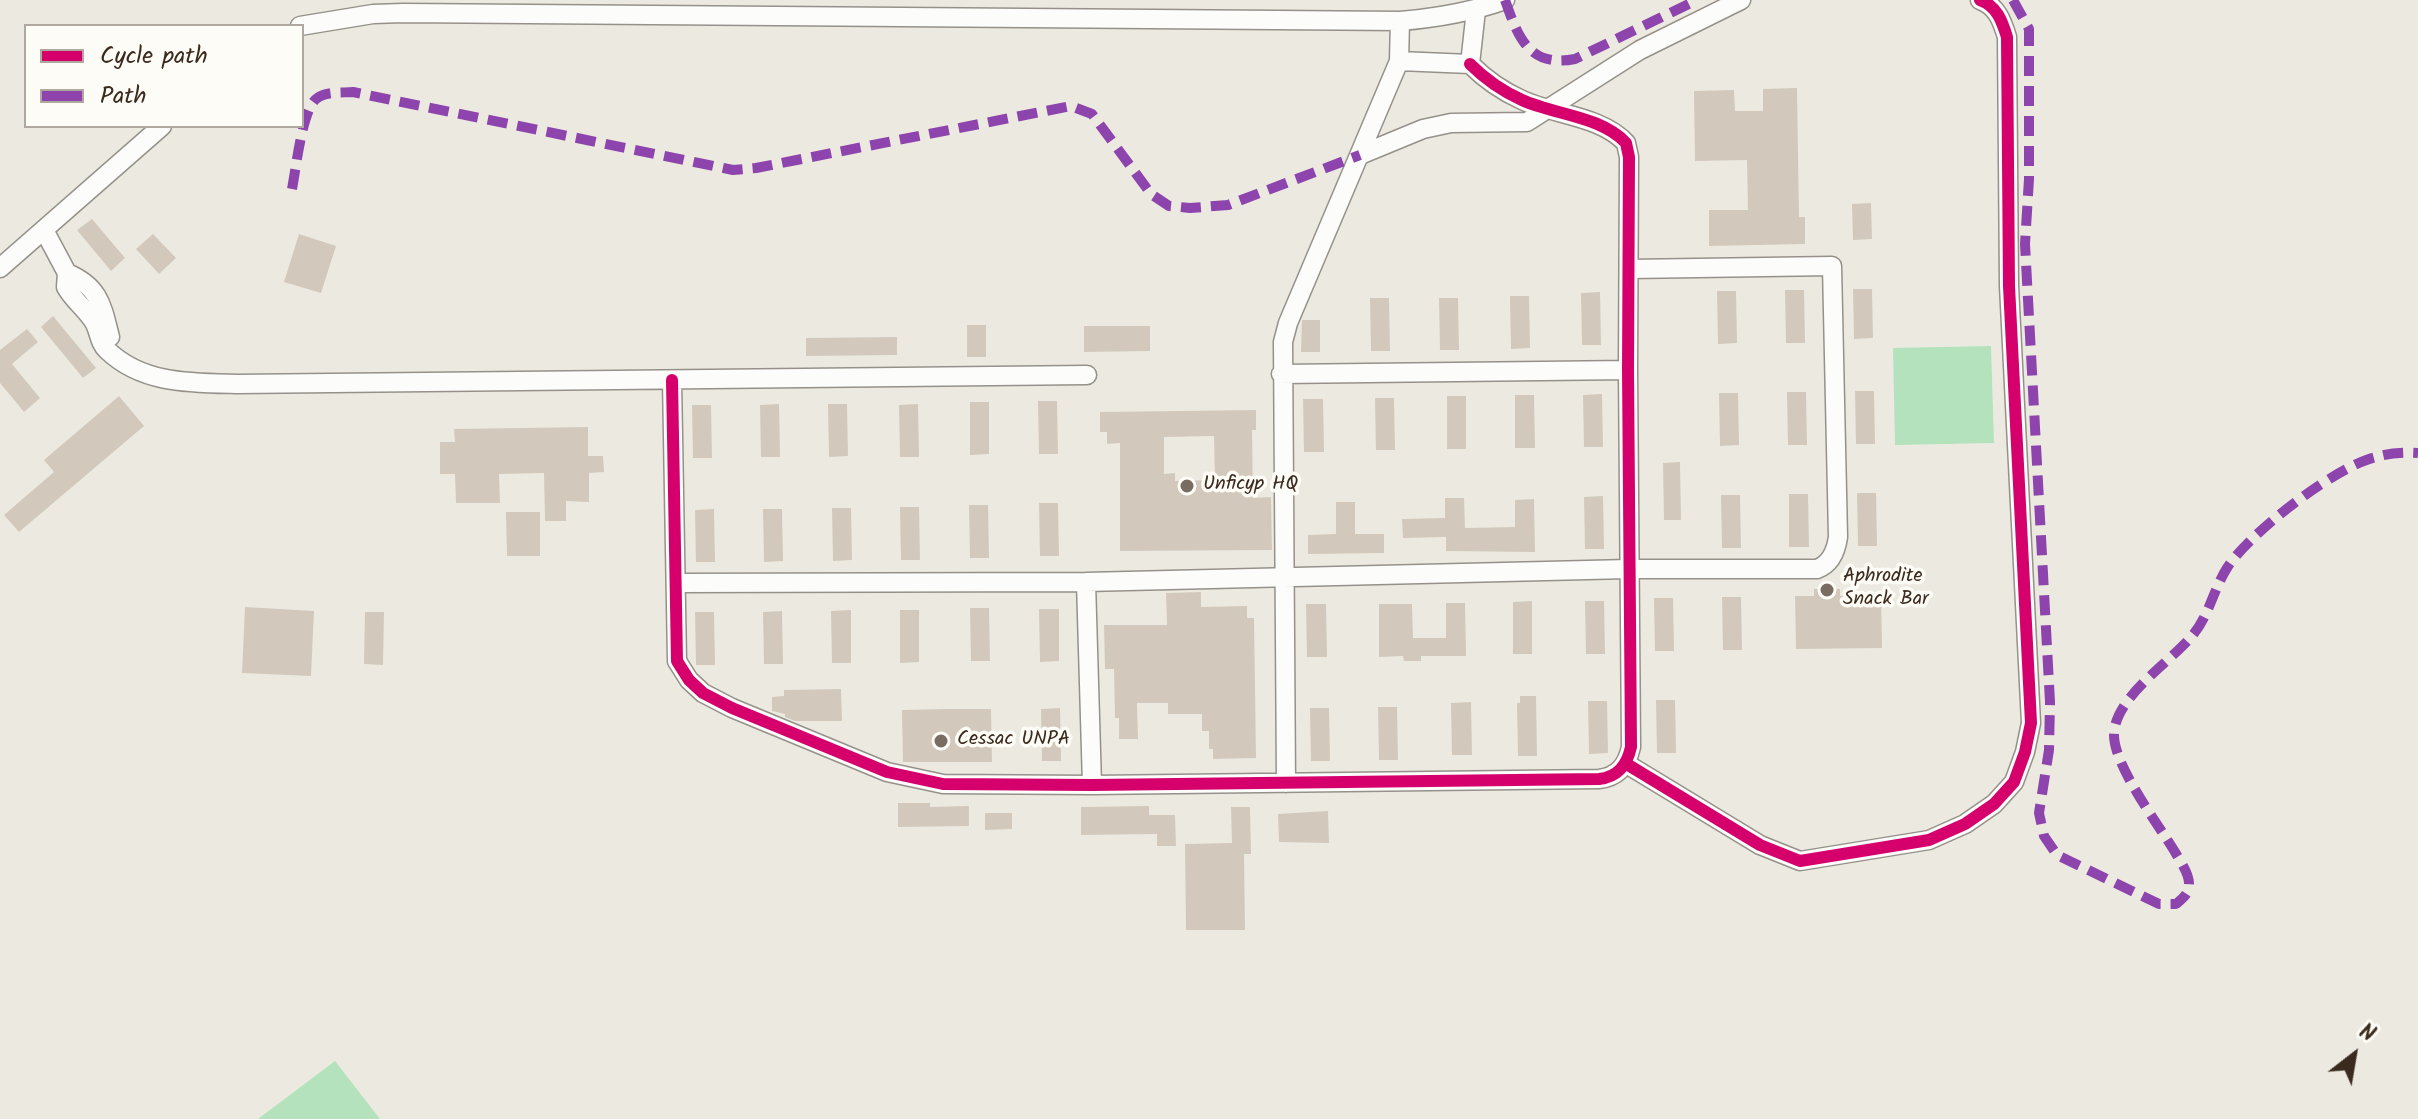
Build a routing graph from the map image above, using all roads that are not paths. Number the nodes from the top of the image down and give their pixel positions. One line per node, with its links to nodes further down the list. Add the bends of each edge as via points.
1 (1505, 0): 4 (street)
2 (1741, 0): 9 (street, via 1640,50)
3 (1980, 0): 23 (street, via 2000,15 2007,37 2009,286 2031,723 2014,782 1965,824 1929,840 1800,861 1760,845)
4 (1476, 10): 5 (street); 8 (street)
5 (1400, 21): 6 (street, via 403,13); 7 (street)
6 (304, 25)
7 (1399, 61): 8 (street); 11 (street)
8 (1474, 68): 9 (street, via 1509,93)
9 (1550, 110): 11 (street, via 1527,122 1451,123 1423,129); 14 (street, via 1607,128 1626,143)
10 (160, 128): 12 (street)
11 (1360, 155): 16 (street, via 1288,323)
12 (44, 230): 13 (street); 18 (street, via 67,273 80,278 102,302 115,355 146,376 205,383)
13 (0, 268)
14 (1630, 269): 15 (street); 19 (street, via 1832,266 1838,537 1834,554 1817,569)
15 (1628, 370): 16 (street); 19 (street)
16 (1281, 374): 20 (street)
17 (1087, 375): 18 (street)
18 (672, 380): 22 (street)
19 (1629, 569): 20 (street); 23 (street, via 1631,747)
20 (1285, 578): 21 (street); 24 (street)
21 (1086, 582): 22 (street); 25 (street)
22 (676, 583): 25 (street, via 675,648 681,670 703,693 732,708 915,779 943,784)
23 (1625, 763): 24 (street, via 1615,775 1599,779)
24 (1286, 783): 25 (street)
25 (1092, 785)

